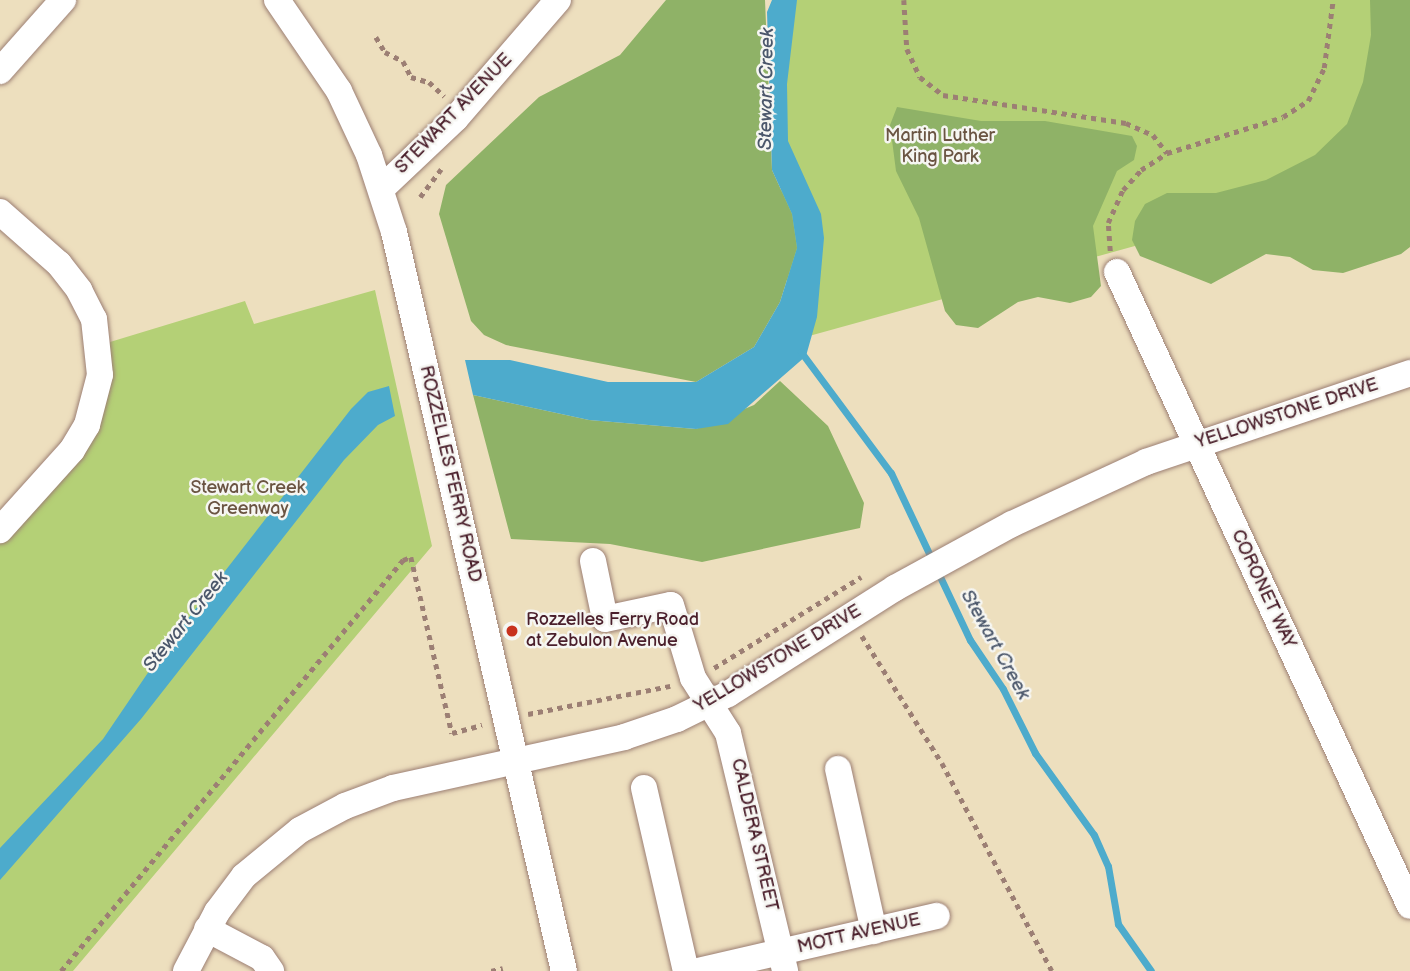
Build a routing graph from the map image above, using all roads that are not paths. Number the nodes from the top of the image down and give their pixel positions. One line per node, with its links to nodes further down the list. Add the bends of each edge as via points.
1 (63, 0): 4 (street)
2 (277, 0): 5 (street, ROZZELLES FERRY ROAD, via 339,92)
3 (558, 0): 5 (street, STEWART AVENUE, via 462,111)
4 (0, 71)
5 (381, 189): 13 (street, ROZZELLES FERRY ROAD)
6 (0, 212): 10 (street, via 59,264 79,290 94,319 100,375 87,425 72,450)
7 (1117, 272): 9 (street, CORONET WAY)
8 (1410, 373): 9 (street, YELLOWSTONE DRIVE)
9 (1195, 445): 12 (street, YELLOWSTONE DRIVE, via 1146,462 970,545); 16 (street, CORONET WAY)
10 (0, 530)
11 (593, 561): 12 (street, CALDERA STREET, via 605,619 671,605 681,647)
12 (708, 704): 13 (street, YELLOWSTONE DRIVE, via 624,737); 20 (street, CALDERA STREET, via 728,733 739,768)
13 (516, 760): 18 (street, YELLOWSTONE DRIVE, via 393,788 300,830 244,876); 23 (street, ROZZELLES FERRY ROAD)
14 (838, 769): 19 (street)
15 (644, 788): 24 (street)
16 (1410, 906)
17 (937, 916): 19 (street, MOTT AVENUE)
18 (206, 929): 21 (street, YELLOWSTONE DRIVE); 22 (street, via 262,958)
19 (874, 931): 20 (street, MOTT AVENUE)
20 (783, 962): 25 (street, MOTT AVENUE)
21 (187, 971)
22 (271, 971)
23 (564, 971)
24 (686, 971)
25 (698, 971)

